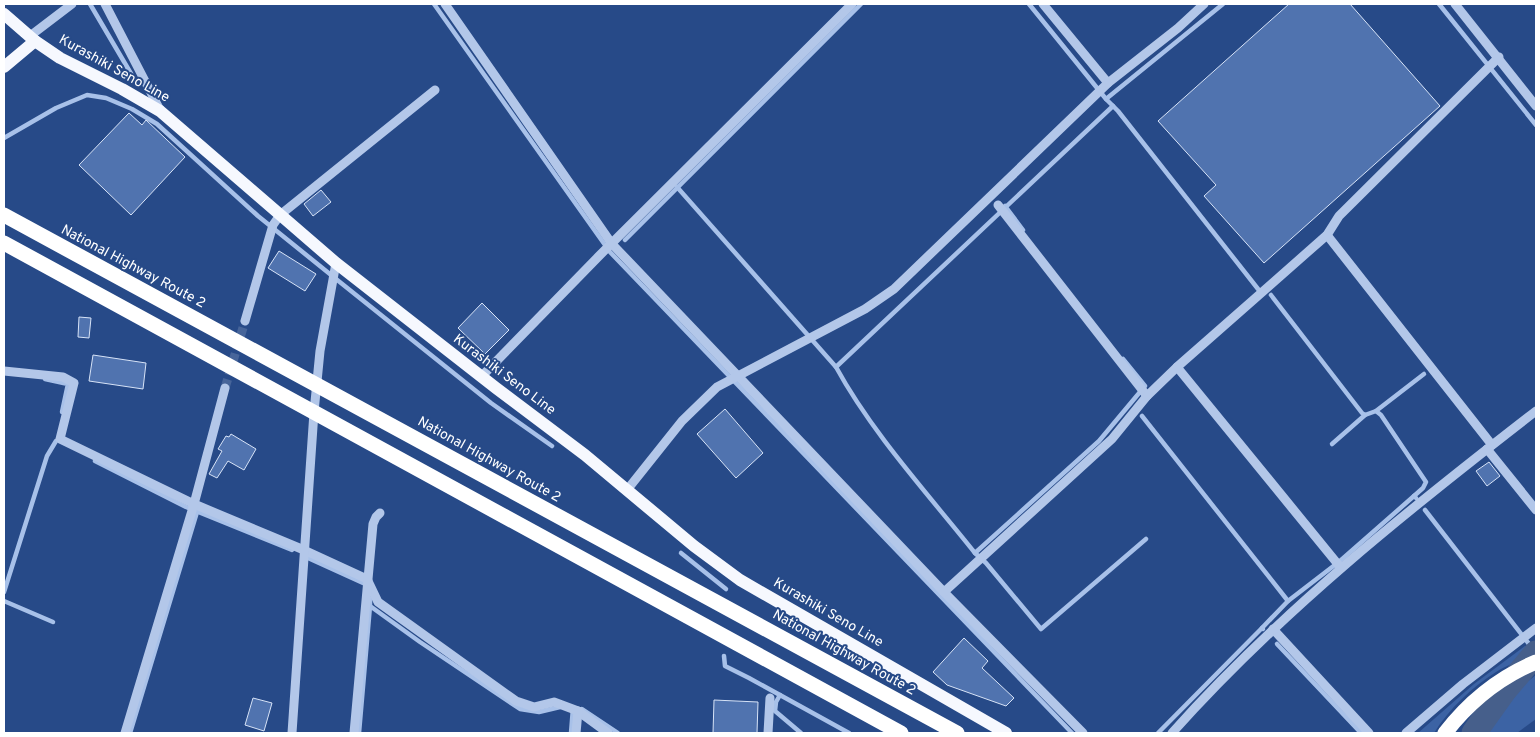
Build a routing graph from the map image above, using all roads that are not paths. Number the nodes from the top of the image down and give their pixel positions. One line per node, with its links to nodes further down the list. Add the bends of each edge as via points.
1 (72, 4): 9 (street)
2 (104, 4): 15 (street)
3 (445, 4): 21 (street)
4 (852, 4): 21 (street)
5 (1043, 4): 12 (street)
6 (1204, 4): 12 (street)
7 (1455, 4): 10 (street)
8 (4, 14): 9 (main road, Kurashiki Seno Line)
9 (33, 38): 11 (main road); 15 (main road, Kurashiki Seno Line, via 60,58)
10 (1496, 59): 14 (street); 19 (street, via 1338,216)
11 (4, 67)
12 (1108, 83): 26 (street, via 894,289 865,309)
13 (435, 90): 18 (street)
14 (1536, 106)
15 (160, 111): 18 (main road, Kurashiki Seno Line)
16 (1000, 208): 30 (street)
17 (4, 215): 28 (highway, National Highway Route 2)
18 (274, 224): 22 (main road, Kurashiki Seno Line); 23 (street)
19 (1327, 235): 24 (street); 33 (street)
20 (4, 243): 32 (highway)
21 (609, 247): 26 (street); 27 (street)
22 (335, 266): 27 (main road, Kurashiki Seno Line); 28 (street)
23 (245, 321)
24 (1177, 367): 30 (street); 39 (street)
25 (4, 371): 35 (street, via 63,377 74,383 60,439)
26 (737, 376): 34 (street, via 717,387 682,421); 41 (street)
27 (481, 377): 34 (main road, Kurashiki Seno Line)
28 (316, 384): 32 (street); 54 (highway, National Highway Route 2)
29 (224, 388): 35 (street)
30 (1144, 392): 41 (street, via 1112,439)
31 (1536, 411): 33 (street)
32 (314, 412): 38 (street); 53 (highway)
33 (1489, 447): 36 (street); 39 (street)
34 (627, 490): 55 (main road, Kurashiki Seno Line, via 740,580)
35 (192, 508): 38 (street); 47 (street)
36 (1536, 510)
37 (380, 513): 40 (street, via 373,524)
38 (304, 550): 40 (street); 48 (street)
39 (1338, 564): 43 (street)
40 (367, 579): 46 (street, via 378,602 516,701 534,707 554,702); 49 (street)
41 (944, 592): 56 (street)
42 (1536, 628): 59 (street, via 1462,684)
43 (1273, 629): 57 (street); 58 (street)
44 (1536, 662): 60 (highway, via 1482,694)
45 (770, 698): 52 (street)
46 (576, 711): 50 (street); 51 (street)
47 (125, 733)
48 (292, 733)
49 (354, 733)
50 (576, 733)
51 (608, 733)
52 (768, 733)
53 (901, 733)
54 (958, 733)
55 (1006, 733)
56 (1083, 733)
57 (1172, 733)
58 (1370, 733)
59 (1406, 733)
60 (1445, 733)

